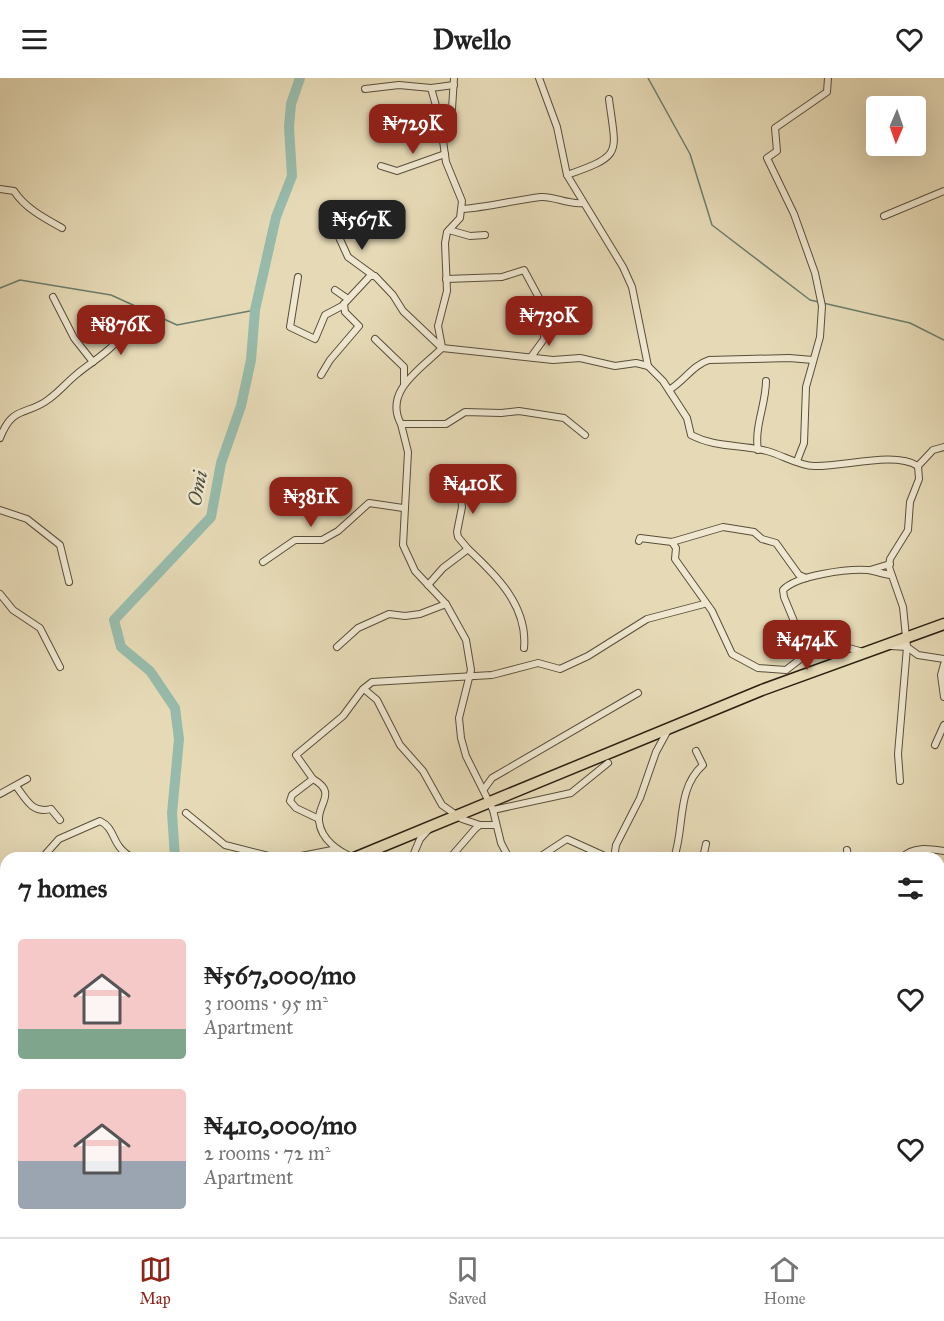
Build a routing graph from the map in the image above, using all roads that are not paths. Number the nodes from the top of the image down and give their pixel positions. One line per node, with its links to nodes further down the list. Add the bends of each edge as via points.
1 (538, 78): 11 (street, via 556,127)
2 (828, 78): 33 (street, via 827,92 775,128 777,151 767,158 794,214 819,289 820,336)
3 (399, 81): 5 (street); 6 (street)
4 (454, 81): 5 (street); 8 (street, via 452,110)
5 (431, 88): 8 (street)
6 (365, 89)
7 (609, 99): 11 (street, via 614,150 594,165)
8 (440, 120): 9 (street)
9 (445, 154): 10 (street, via 397,171); 15 (street)
10 (381, 166)
11 (567, 175): 14 (street)
12 (0, 189): 17 (street, via 14,191 25,206)
13 (944, 191): 16 (street)
14 (582, 202): 15 (street, via 542,197); 35 (street, via 609,240 632,287)
15 (462, 208): 18 (street, via 460,218)
16 (884, 216)
17 (62, 228)
18 (449, 230): 20 (street, via 470,236); 23 (street, via 445,243)
19 (338, 235): 21 (street, via 348,257)
20 (485, 235)
21 (375, 276): 26 (street, via 370,276); 31 (street)
22 (298, 277): 26 (street, via 290,327 315,339 325,315)
23 (446, 279): 28 (street, via 502,277 525,270); 31 (street, via 438,326)
24 (335, 290): 26 (street)
25 (53, 297): 34 (street, via 74,338)
26 (346, 302): 36 (street, via 345,312 359,326)
27 (564, 302): 28 (street)
28 (546, 309): 32 (street, via 544,339)
29 (126, 320): 34 (street, via 113,346)
30 (375, 339): 38 (street, via 404,367)
31 (442, 348): 32 (street); 38 (street)
32 (531, 357): 35 (street)
33 (813, 360): 39 (street, via 709,360 698,363 684,381); 45 (street, via 806,387 804,444)
34 (93, 362): 42 (street, via 48,401 22,410 6,424)
35 (648, 366): 39 (street)
36 (321, 375)
37 (766, 381): 44 (street, via 756,438)
38 (404, 384): 40 (street, via 396,408)
39 (669, 390): 44 (street, via 687,418 691,435 722,446)
40 (401, 424): 41 (street, via 446,424 465,412 519,411 564,418); 48 (street, via 408,452)
41 (585, 435)
42 (0, 438)
43 (944, 447): 46 (street, via 933,450)
44 (758, 450): 45 (street)
45 (797, 462): 46 (street, via 811,466 894,460)
46 (918, 466): 54 (street, via 908,530)
47 (460, 487): 52 (street, via 462,507 457,532)
48 (403, 508): 53 (street, via 369,503 322,540 295,540); 59 (street, via 403,545 415,571)
49 (0, 510): 58 (street, via 27,519 60,545)
50 (639, 541): 51 (street, via 640,538)
51 (672, 542): 57 (street, via 723,527 754,532 776,543 799,575); 62 (street, via 675,559)
52 (468, 549): 59 (street); 66 (street, via 500,578 510,595 525,637)
53 (263, 562)
54 (890, 564): 55 (street); 56 (street)
55 (868, 570): 56 (street); 57 (street)
56 (891, 575): 65 (street, via 903,607)
57 (806, 578): 67 (street, via 783,590 803,643)
58 (69, 582)
59 (428, 585): 61 (street)
60 (0, 594): 70 (street, via 13,610 40,628)
61 (446, 604): 64 (street, via 420,614 389,614 358,628); 71 (street, via 466,640)
62 (704, 604): 67 (street, via 712,611 732,654 758,669 786,670); 71 (street, via 646,619 560,669 537,663 492,675)
63 (944, 624): 101 (highway, via 762,690)
64 (337, 647)
65 (907, 647): 67 (street, via 883,646 863,652 842,646); 68 (street, via 918,655); 82 (street, via 898,754)
66 (524, 648)
67 (812, 650)
68 (944, 659)
69 (944, 664): 74 (street)
70 (60, 667)
71 (469, 676): 72 (street, via 372,682); 84 (street, via 459,718 461,738)
72 (364, 689): 80 (street, via 343,716 296,756); 89 (street, via 377,700 400,745 423,771 442,805)
73 (638, 693): 84 (street, via 492,778)
74 (944, 697)
75 (674, 721): 107 (street, via 656,752)
76 (944, 725): 77 (street)
77 (935, 745)
78 (696, 751): 108 (street, via 703,765 685,794)
79 (608, 763): 86 (street, via 571,793)
80 (313, 778): 88 (street, via 325,789); 88 (street, via 290,801)
81 (27, 779): 83 (street)
82 (900, 781)
83 (16, 786): 85 (street); 90 (street, via 29,806 51,809)
84 (484, 789): 86 (street)
85 (0, 794)
86 (492, 810): 92 (street)
87 (186, 813): 98 (street, via 225,844)
88 (319, 819): 94 (street, via 322,830)
89 (462, 819): 91 (street); 102 (street, via 444,819 427,831)
90 (60, 820)
91 (480, 825): 92 (street); 103 (street)
92 (496, 825): 104 (street)
93 (706, 844): 109 (street)
94 (337, 849): 99 (street); 100 (street)
95 (944, 851): 110 (street)
96 (47, 852): 97 (street, via 59,839 100,821)
97 (125, 852)
98 (255, 852)
99 (322, 852)
100 (343, 852)
101 (370, 852)
102 (415, 852)
103 (455, 852)
104 (507, 852)
105 (547, 852): 106 (street, via 567,839)
106 (596, 852)
107 (615, 852)
108 (676, 852)
109 (704, 852)
110 (908, 852)

